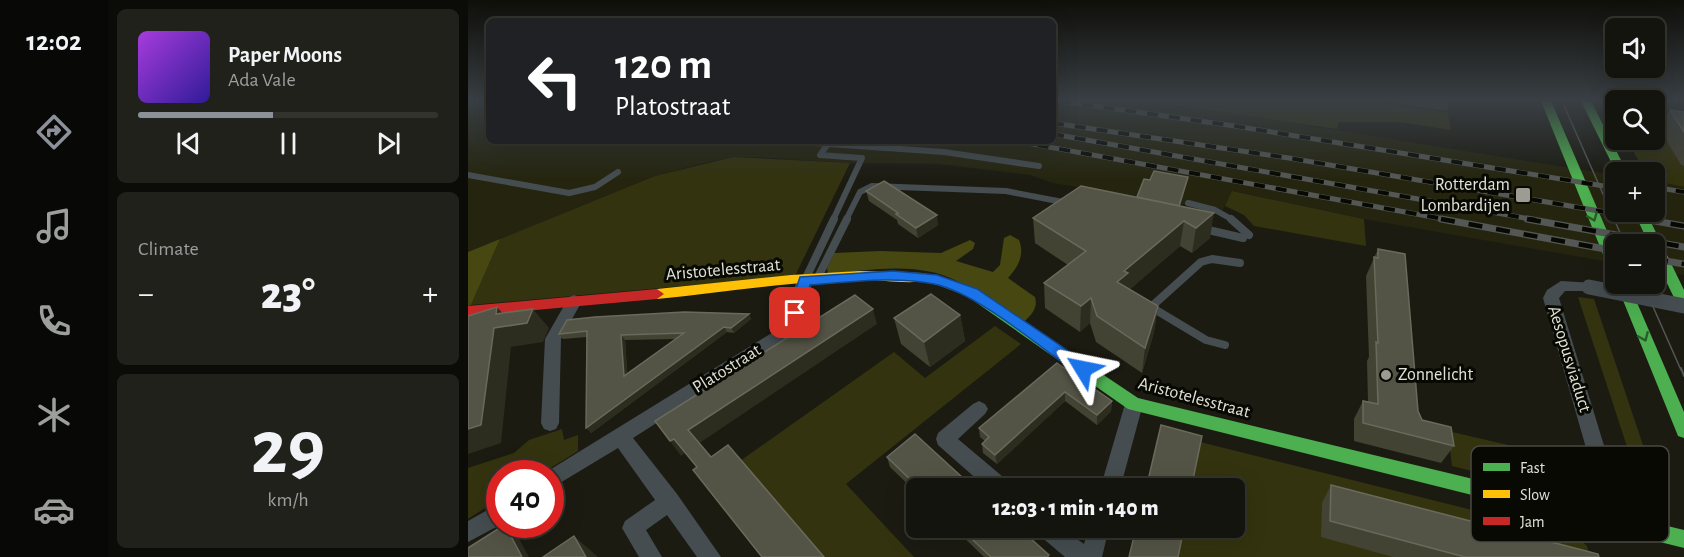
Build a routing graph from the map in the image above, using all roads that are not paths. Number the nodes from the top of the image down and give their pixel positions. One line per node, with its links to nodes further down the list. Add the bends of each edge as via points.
1 (1557, 127): 12 (street, one-way to 12)
2 (1599, 127): 4 (street)
3 (828, 144): 5 (lane, via 944,152); 14 (lane, via 820,155 862,158)
4 (1617, 162)
5 (1039, 166)
6 (618, 172): 7 (lane, via 595,187 568,193)
7 (468, 176)
8 (1188, 202): 11 (lane, via 1217,208 1235,220 1246,236)
9 (1076, 205): 14 (lane, via 1006,191 872,186 860,192)
10 (1645, 222): 17 (street)
11 (1193, 227)
12 (1605, 243)
13 (1240, 263): 19 (lane, via 1212,259 1201,262 1151,307 1206,340)
14 (811, 280): 16 (street, Aristotelesstraat); 20 (street, Aristotelesstraat, via 893,275 937,280 972,293); 24 (street, Platostraat, via 790,330)
15 (1626, 294): 23 (street, one-way to 23)
16 (574, 301): 18 (street, Aristotelesstraat); 22 (street, via 550,352)
17 (1684, 305): 25 (street, Aesopusviaduct, bridge, via 1589,287 1561,286 1552,294)
18 (468, 311)
19 (1225, 345)
20 (1134, 404): 28 (street); 29 (street, Aristotelesstraat)
21 (979, 409): 27 (street, via 945,439)
22 (550, 423)
23 (1684, 431)
24 (620, 436): 26 (street, Platostraat); 30 (street)
25 (1595, 446)
26 (564, 471)
27 (989, 478)
28 (1113, 478)
29 (1471, 486)
30 (670, 501): 37 (street, via 632,528); 38 (street)
31 (486, 521): 32 (street)
32 (468, 532)
33 (1669, 535): 36 (street, Aristotelesstraat)
34 (1057, 538): 39 (street)
35 (1096, 538): 39 (street)
36 (1684, 539)
37 (651, 557)
38 (710, 557)
39 (1089, 557)

